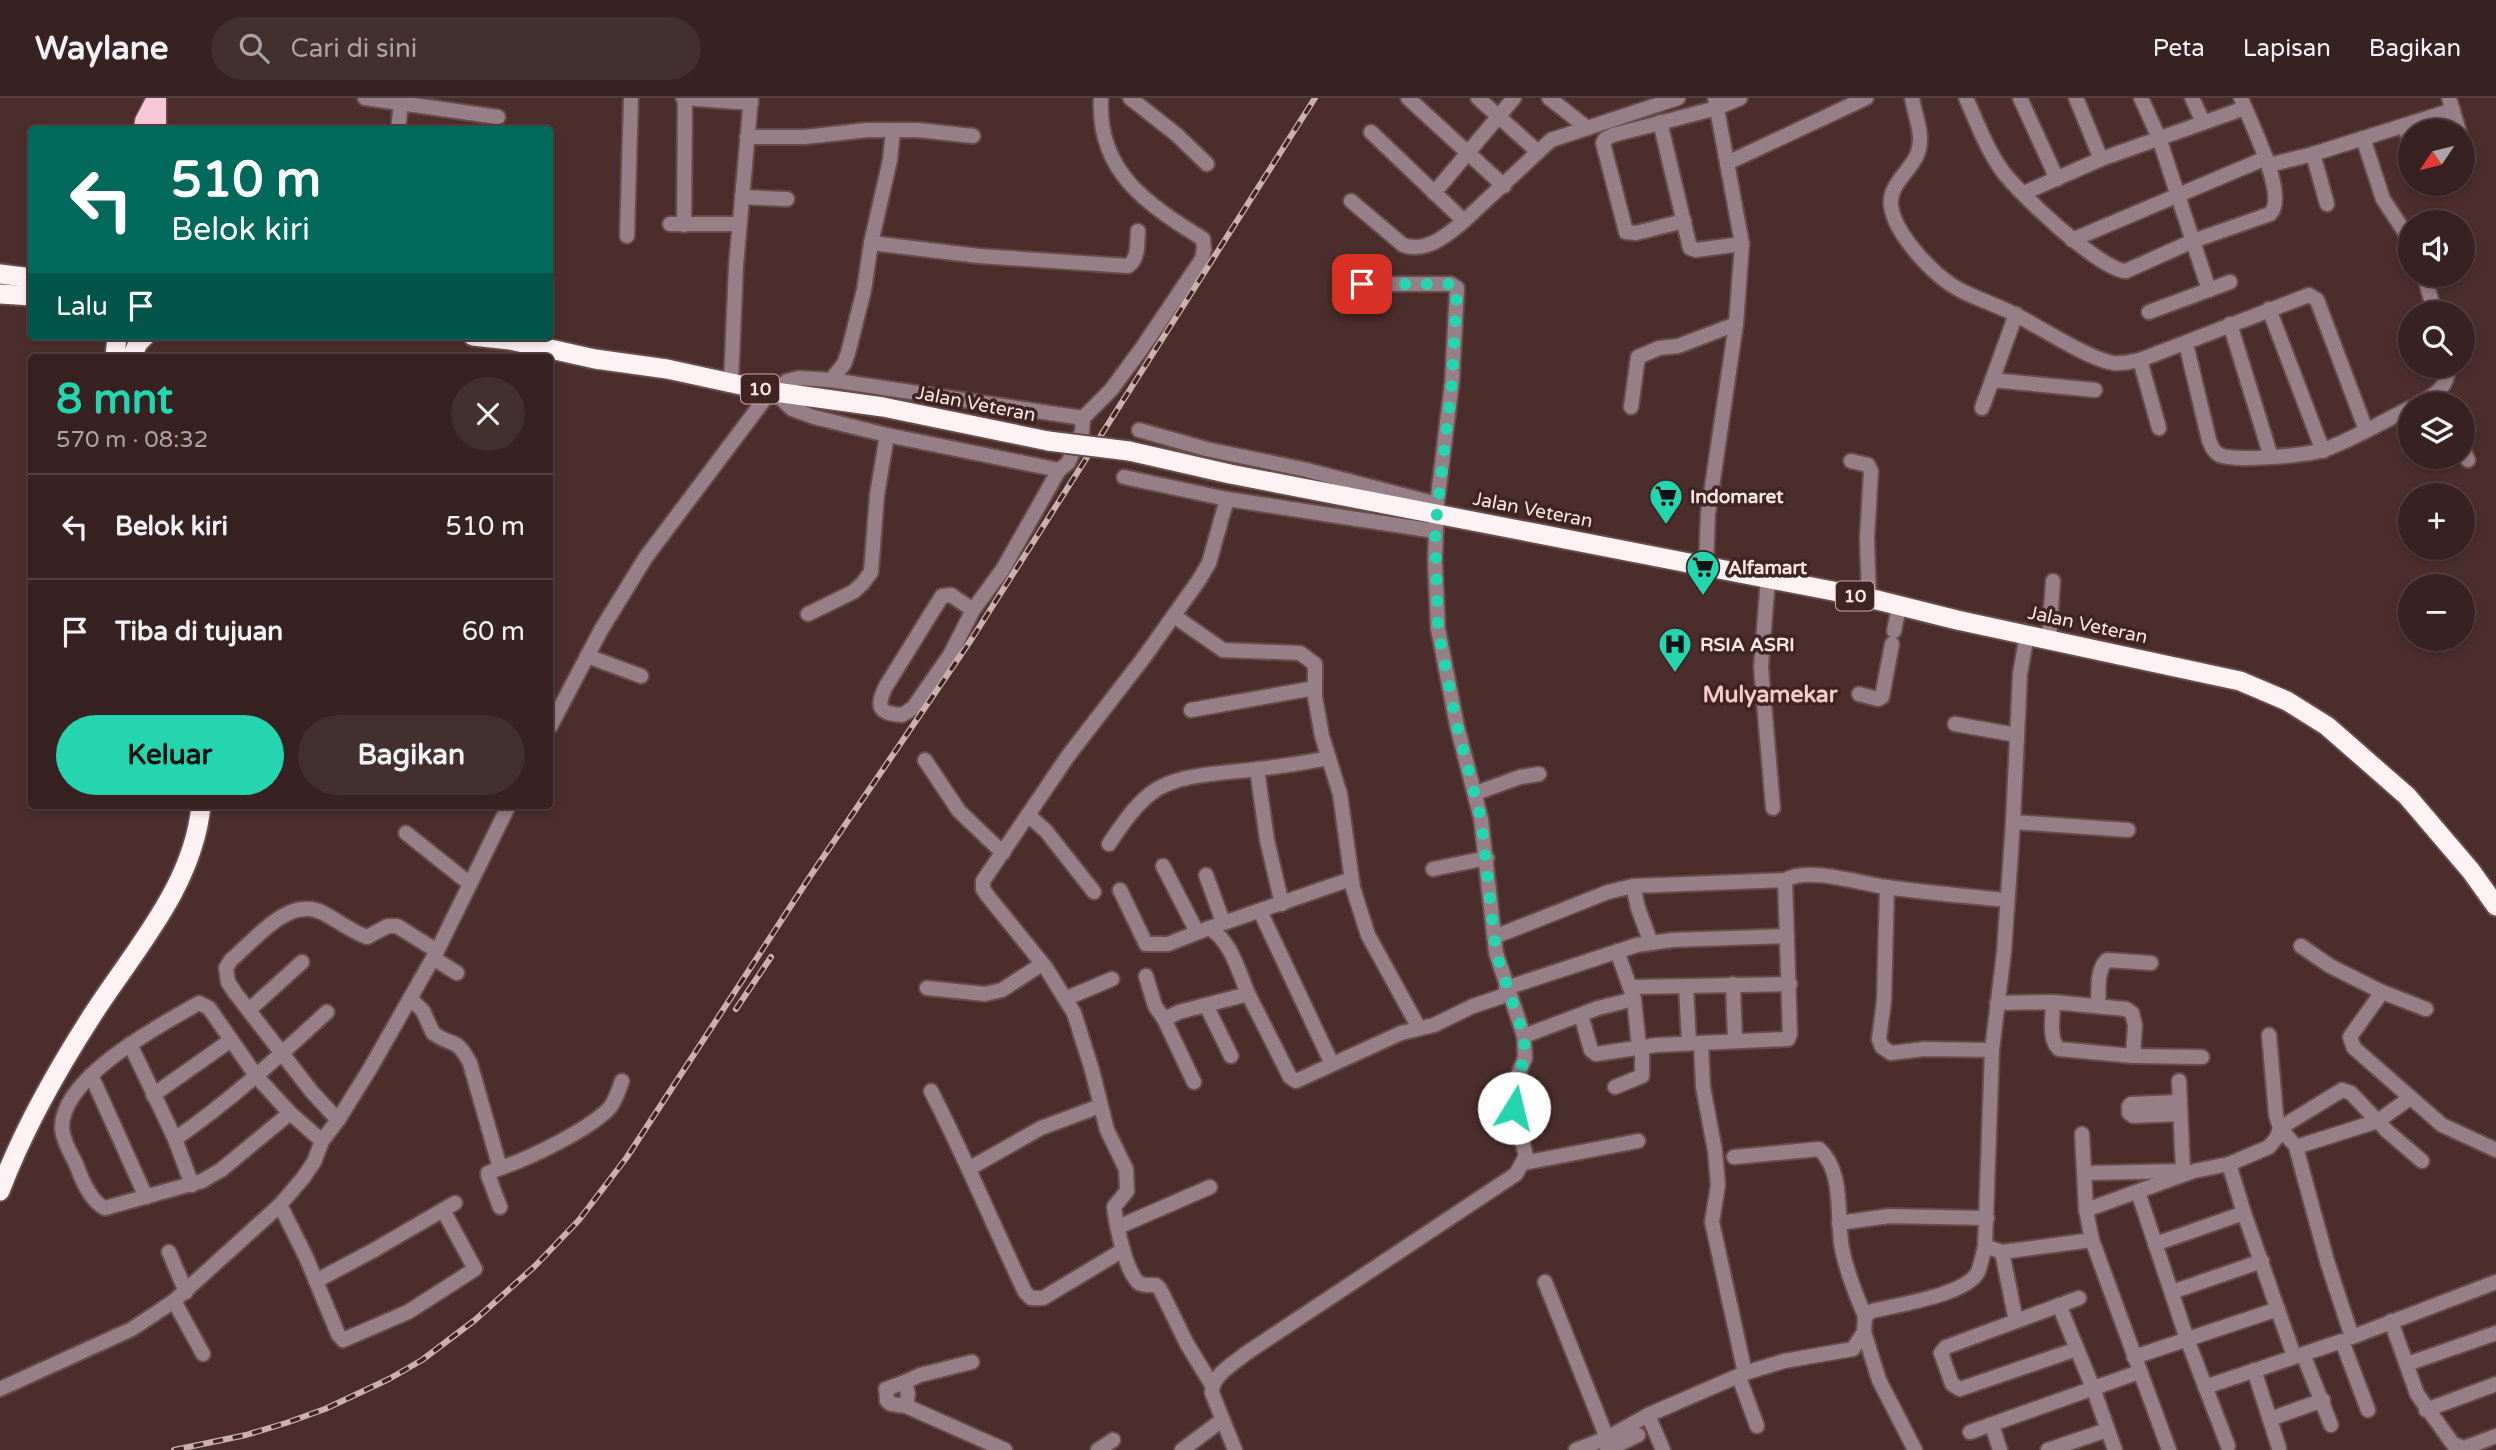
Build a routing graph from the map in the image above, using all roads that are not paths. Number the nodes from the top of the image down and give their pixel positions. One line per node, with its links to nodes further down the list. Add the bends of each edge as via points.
1 (156, 98): 32 (main road); 33 (main road)
2 (366, 98): 25 (street)
3 (631, 98): 64 (street)
4 (684, 98): 21 (street); 62 (street, via 677,224)
5 (1101, 98): 95 (street, via 1101,125 1117,168 1144,199 1203,239 1204,249 1202,259 1142,348)
6 (1130, 98): 49 (street)
7 (1408, 98): 43 (street)
8 (1478, 98): 27 (street)
9 (1514, 98): 27 (street)
10 (1549, 98): 35 (street)
11 (1678, 98): 35 (street)
12 (1740, 98): 22 (street)
13 (1866, 98): 23 (street)
14 (1912, 98): 78 (street, via 1920,139 1917,155 1891,197 1899,226 1944,280)
15 (1968, 98): 53 (street, via 1995,160)
16 (2020, 98): 50 (street)
17 (2076, 98): 46 (street)
18 (2132, 98): 42 (street)
19 (2141, 98): 42 (street)
20 (2192, 98): 31 (street)
21 (751, 100): 40 (street)
22 (1716, 103): 30 (street); 48 (street)
23 (1840, 103): 48 (street)
24 (2243, 103): 31 (street); 47 (street)
25 (401, 104): 28 (street); 34 (street)
26 (2451, 104): 29 (street)
27 (1498, 116): 43 (street); 44 (street)
28 (498, 117)
29 (2420, 119)
30 (1660, 122): 60 (street); 60 (street, via 1613,135 1603,144 1626,232)
31 (2203, 122): 42 (street)
32 (143, 126)
33 (157, 126)
34 (398, 126)
35 (1586, 127): 44 (street, via 1551,140)
36 (2398, 128): 41 (street)
37 (893, 131): 39 (street); 40 (street); 67 (street)
38 (1371, 132): 52 (street)
39 (973, 136)
40 (747, 137): 55 (street)
41 (2363, 138): 45 (street); 61 (street, via 2383,199)
42 (2156, 140): 46 (street); 54 (street)
43 (1468, 152): 51 (street); 52 (street)
44 (1538, 152): 51 (street)
45 (2313, 154): 47 (street); 58 (street)
46 (2102, 159): 50 (street)
47 (2267, 161): 54 (street); 66 (street, via 2274,211)
48 (1727, 163): 68 (street)
49 (1208, 164)
50 (2057, 179): 53 (street)
51 (1504, 186): 59 (street)
52 (1434, 192): 59 (street)
53 (2024, 193): 65 (street)
54 (2178, 194): 65 (street); 66 (street)
55 (742, 197): 56 (street); 62 (street)
56 (787, 199)
57 (1351, 201): 59 (street, via 1409,247 1434,243)
58 (2327, 204)
59 (1464, 221)
60 (1684, 221): 68 (street, via 1692,249)
61 (2398, 222)
62 (739, 224): 89 (street)
63 (1138, 231): 67 (street, via 1136,253 1128,266)
64 (627, 236)
65 (2071, 240): 66 (street, via 2121,271)
66 (2193, 241): 73 (street)
67 (871, 243): 87 (street, via 848,353)
68 (1742, 244): 79 (street)
69 (0, 274): 70 (highway)
70 (28, 278)
71 (2230, 282): 73 (street)
72 (1362, 284): 106 (street, via 1451,284 1457,288 1452,382)
73 (2208, 290): 77 (street)
74 (0, 294): 75 (highway)
75 (28, 296)
76 (2269, 309): 80 (street); 98 (street, via 2309,295 2317,300); 100 (street)
77 (2149, 312)
78 (2016, 314): 86 (street, via 2099,358 2122,363); 88 (street)
79 (1737, 324): 92 (street, via 1641,355); 107 (street, via 1708,514)
80 (2230, 324): 83 (street); 101 (street)
81 (141, 340): 84 (highway)
82 (489, 340): 85 (highway, Jalan Veteran / 10)
83 (2186, 344): 86 (street); 101 (street, via 2213,449 2228,458)
84 (121, 349)
85 (534, 351): 89 (highway, Jalan Veteran / 10)
86 (2140, 360): 96 (street)
87 (831, 380): 91 (street, via 799,378); 95 (street)
88 (1992, 380): 90 (street); 93 (street)
89 (731, 382): 91 (highway, Jalan Veteran / 10)
90 (2095, 390)
91 (773, 391): 99 (street, via 792,409); 106 (highway, Jalan Veteran / 10, bridge, via 883,407 1048,441 1129,451); 117 (street, via 646,557)
92 (1630, 407)
93 (1982, 408)
94 (2398, 414): 98 (street)
95 (1083, 418): 103 (street, via 1068,463)
96 (2159, 428)
97 (1139, 430): 106 (street, via 1315,472)
98 (2366, 430): 100 (street)
99 (887, 435): 103 (street); 113 (street, via 871,572 853,592)
100 (2323, 451): 101 (street)
101 (2272, 457)
102 (1851, 461): 110 (street, via 1868,465 1871,471)
103 (1059, 470): 112 (street, via 1003,569)
104 (1125, 477): 105 (street)
105 (1227, 499): 106 (street); 114 (street, via 1209,563)
106 (1436, 516): 107 (highway, Jalan Veteran / 10); 131 (street, via 1440,643)
107 (1706, 566): 108 (highway, Jalan Veteran / 10)
108 (1768, 579): 110 (highway, Jalan Veteran / 10); 132 (street, via 1761,667)
109 (2053, 581): 116 (street)
110 (1869, 598): 111 (highway, Jalan Veteran / 10)
111 (1899, 607): 115 (highway, Jalan Veteran / 10); 121 (street, via 1882,697)
112 (973, 610): 112 (street, via 951,595 942,596 886,686 878,701 880,708 902,715 912,708 950,655)
113 (808, 614)
114 (1174, 616): 119 (street, via 1223,650 1300,653 1315,664); 136 (street)
115 (2027, 634): 116 (highway, Jalan Veteran / 10); 126 (street)
116 (2049, 639): 155 (highway, Jalan Veteran / 10, via 2240,681 2302,709 2407,796)
117 (587, 656): 118 (street); 122 (street)
118 (641, 676)
119 (1315, 688): 123 (street); 127 (street)
120 (553, 694): 122 (street)
121 (1859, 694)
122 (564, 699): 124 (street)
123 (1191, 710)
124 (553, 721)
125 (1955, 724): 126 (street)
126 (2017, 735): 137 (street)
127 (1328, 758): 129 (street); 146 (street, via 1343,812)
128 (925, 760): 141 (street, via 959,811)
129 (1257, 769): 140 (street, via 1186,778 1151,792); 154 (street)
130 (1539, 774): 131 (street)
131 (1476, 793): 142 (street)
132 (1773, 808)
133 (187, 809): 224 (highway, via 174,868 50,1062)
134 (201, 809): 234 (highway, via 185,871 59,1068 30,1120)
135 (507, 809): 148 (street)
136 (1028, 815): 141 (street); 152 (street)
137 (2013, 822): 138 (street); 153 (street)
138 (2128, 830)
139 (406, 833): 148 (street)
140 (1109, 844)
141 (1000, 851): 166 (street, via 983,889)
142 (1487, 858): 144 (street); 159 (street)
143 (1163, 866): 157 (street)
144 (1433, 869)
145 (1206, 875): 157 (street)
146 (1351, 879): 154 (street); 189 (street, via 1368,935)
147 (1786, 880): 149 (street); 150 (street, via 1823,876); 158 (street)
148 (470, 884): 163 (street)
149 (1633, 886): 159 (street); 160 (street)
150 (1887, 887): 153 (street); 197 (street, via 1882,1047 1891,1053)
151 (1120, 890): 157 (street, via 1146,944 1168,944)
152 (1094, 892)
153 (2007, 900): 180 (street)
154 (1282, 904): 156 (street)
155 (2496, 906)
156 (1261, 911): 157 (street); 202 (street)
157 (1210, 927): 177 (street, via 1230,951)
158 (1787, 936): 160 (street); 170 (street)
159 (1494, 937): 174 (street)
160 (1651, 943): 162 (street)
161 (2301, 946): 175 (street)
162 (1617, 951): 174 (street); 176 (street)
163 (435, 955): 167 (street); 178 (street); 185 (street, via 397,926 367,937 320,911 294,909 226,968 231,986)
164 (302, 962): 185 (street)
165 (2151, 963): 183 (street, via 2104,962)
166 (1042, 964): 173 (street, via 1002,990 985,994); 179 (street)
167 (457, 973)
168 (1146, 976): 188 (street)
169 (1112, 979): 179 (street)
170 (1790, 984): 171 (street); 193 (street, via 1788,1039)
171 (1733, 985): 172 (street); 193 (street)
172 (1686, 986): 176 (street); 194 (street)
173 (927, 988)
174 (1507, 991): 189 (street); 191 (street)
175 (2382, 992): 184 (street); 211 (street, via 2350,1041)
176 (1633, 993): 187 (street); 196 (street)
177 (1248, 994): 182 (street); 202 (street, via 1293,1080)
178 (410, 998): 214 (street); 228 (street, via 423,1011 433,1033 457,1043 470,1063)
179 (1067, 998): 212 (street)
180 (1997, 1003): 181 (street); 197 (street)
181 (2053, 1003): 183 (street); 200 (street, via 2053,1038 2059,1049)
182 (1206, 1005): 188 (street); 199 (street)
183 (2098, 1006): 200 (street, via 2132,1013)
184 (2426, 1009)
185 (249, 1010): 198 (street)
186 (327, 1012): 198 (street)
187 (1581, 1015): 191 (street); 196 (street, via 1593,1053)
188 (1164, 1019): 207 (street)
189 (1419, 1028): 202 (street)
190 (2269, 1035): 216 (street)
191 (1524, 1036): 226 (street, via 1525,1058 1515,1082 1514,1108 1527,1156)
192 (232, 1040): 195 (street, via 209,1007 200,1003); 204 (street); 210 (street)
193 (1735, 1041): 194 (street)
194 (1695, 1042): 196 (street); 273 (street, via 1715,1152 1718,1185 1712,1222)
195 (130, 1044): 203 (street); 210 (street)
196 (1641, 1047): 208 (street, via 1642,1076)
197 (1992, 1050): 241 (street)
198 (281, 1054): 204 (street); 214 (street)
199 (1231, 1056)
200 (2133, 1056): 201 (street)
201 (2202, 1057)
202 (1332, 1064)
203 (91, 1075): 236 (street); 236 (street, via 63,1121 63,1134 77,1169 100,1206)
204 (257, 1077): 213 (street); 218 (street)
205 (622, 1081): 228 (street, via 610,1107 599,1116 564,1139)
206 (2179, 1081): 230 (street)
207 (1194, 1082)
208 (1615, 1087)
209 (931, 1091): 229 (street)
210 (153, 1095): 218 (street)
211 (2410, 1098): 215 (street); 222 (street, via 2453,1132)
212 (1100, 1106): 229 (street, via 1041,1128); 243 (street, via 1126,1169 1127,1191 1114,1207)
213 (290, 1113): 219 (street); 232 (street, via 221,1170)
214 (338, 1120): 219 (street)
215 (2378, 1121): 216 (street, via 2351,1093 2342,1090); 225 (street); 261 (street, via 2296,1147 2352,1337)
216 (2280, 1128): 221 (street); 227 (street, via 2269,1147)
217 (2082, 1134): 231 (street)
218 (174, 1139): 232 (street)
219 (323, 1141): 237 (street, via 309,1170)
220 (1638, 1141): 226 (street)
221 (2292, 1142)
222 (2496, 1150)
223 (1734, 1157): 242 (street, via 1819,1149 1834,1173)
224 (0, 1160)
225 (2422, 1161)
226 (1524, 1163): 276 (street, via 1516,1174 1245,1354)
227 (2229, 1164): 230 (street); 240 (street)
228 (500, 1168): 238 (street, via 488,1175)
229 (970, 1168): 247 (street, via 1031,1298 1043,1298)
230 (2189, 1171): 231 (street); 235 (street)
231 (2084, 1173): 239 (street)
232 (192, 1185): 236 (street)
233 (1210, 1187): 243 (street)
234 (0, 1191)
235 (2138, 1192): 239 (street); 245 (street)
236 (146, 1197)
237 (281, 1205): 251 (street); 255 (street)
238 (500, 1207)
239 (2086, 1210): 244 (street)
240 (2244, 1213): 245 (street); 250 (street)
241 (1987, 1218): 242 (street, via 1889,1216); 246 (street)
242 (1839, 1223): 259 (street, via 1849,1278)
243 (1118, 1227): 247 (street)
244 (2092, 1240): 249 (street); 268 (street)
245 (2155, 1244): 254 (street)
246 (1986, 1246): 249 (street); 259 (street, via 1977,1274 1966,1284)
247 (1123, 1250): 276 (street, via 1138,1282 1156,1284 1160,1289)
248 (169, 1251): 255 (street)
249 (2002, 1252): 260 (street)
250 (2262, 1261): 254 (street); 258 (street)
251 (316, 1281): 251 (street, via 449,1207 475,1269 408,1312 341,1340)
252 (1545, 1282): 295 (street)
253 (2496, 1282): 261 (street)
254 (2172, 1292): 264 (street)
255 (180, 1296): 266 (street); 279 (street, via 132,1329)
256 (2079, 1298): 257 (street)
257 (2059, 1305): 260 (street); 265 (street)
258 (2278, 1309): 264 (street); 267 (street)
259 (1865, 1316): 262 (street)
260 (2016, 1321): 265 (street, via 1944,1349 1941,1353 1954,1388)
261 (2391, 1321): 270 (street)
262 (1864, 1332): 273 (street, via 1853,1349); 304 (street, via 1879,1380)
263 (2496, 1333): 270 (street)
264 (2187, 1339): 268 (street); 277 (street)
265 (2077, 1349): 278 (street)
266 (203, 1354)
267 (2299, 1355): 271 (street); 280 (street); 283 (street, via 2342,1340)
268 (2134, 1357): 272 (street)
269 (972, 1362): 274 (street)
270 (2407, 1364): 282 (street)
271 (2254, 1370): 277 (street); 285 (street)
272 (2139, 1372): 278 (street); 308 (street)
273 (1742, 1375): 284 (street); 289 (street)
274 (905, 1382): 281 (street); 281 (street, via 889,1387 885,1394 891,1404)
275 (2496, 1384): 282 (street)
276 (1212, 1385): 286 (street)
277 (2205, 1387): 296 (street)
278 (2093, 1388): 287 (street); 290 (street)
279 (0, 1389)
280 (2323, 1400): 285 (street); 288 (street)
281 (906, 1406): 299 (street)
282 (2426, 1409): 293 (street, via 2453,1444 2464,1448)
283 (2368, 1410)
284 (1648, 1415): 295 (street); 303 (street)
285 (2270, 1419): 297 (street)
286 (1222, 1420): 301 (street); 302 (street)
287 (1992, 1425): 291 (street); 305 (street)
288 (2331, 1425)
289 (1757, 1426)
290 (2108, 1430): 306 (street); 307 (street)
291 (1970, 1432)
292 (1638, 1434): 295 (street)
293 (2496, 1436)
294 (1113, 1440): 300 (street)
295 (1607, 1444): 298 (street)
296 (2228, 1446)
297 (2279, 1448)
298 (1582, 1449)
299 (1005, 1450)
300 (1098, 1450)
301 (1182, 1450)
302 (1235, 1450)
303 (1663, 1450)
304 (1915, 1450)
305 (2000, 1450)
306 (2048, 1450)
307 (2115, 1450)
308 (2169, 1450)

